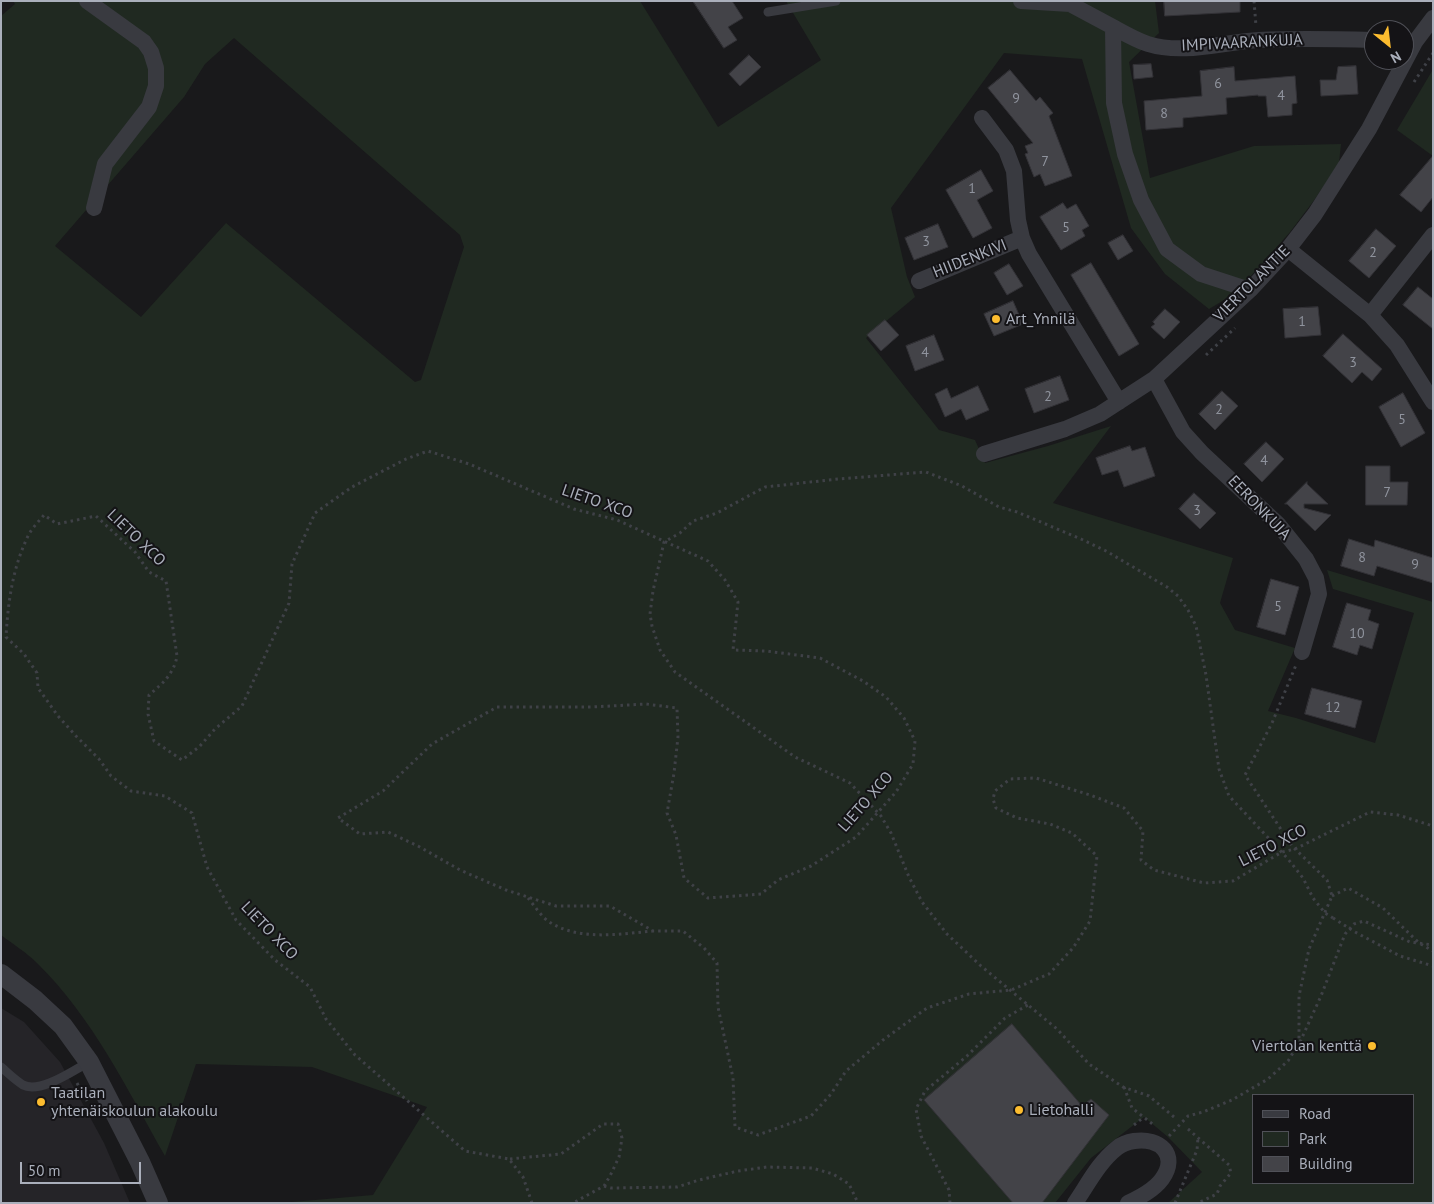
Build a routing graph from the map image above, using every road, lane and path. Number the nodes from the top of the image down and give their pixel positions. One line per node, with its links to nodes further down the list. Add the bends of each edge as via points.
1 (87, 1): 13 (street, via 144,42 156,68 156,86 149,107 105,164)
2 (836, 1): 5 (lane)
3 (1021, 1): 7 (street, IMPIVAARANKUJA, via 1070,4)
4 (1254, 1): 9 (path)
5 (768, 12)
6 (1433, 18): 8 (street, VIERTOLANTIE)
7 (1113, 27): 9 (street, IMPIVAARANKUJA, via 1148,44 1169,47); 18 (street, via 1114,103 1125,154 1141,200 1167,249 1201,274)
8 (1414, 38)
9 (1257, 40): 10 (street, IMPIVAARANKUJA)
10 (1364, 40)
11 (1397, 70): 16 (street, VIERTOLANTIE, via 1369,129 1316,214)
12 (982, 118): 15 (street, via 1006,150 1014,171)
13 (94, 208)
14 (1433, 235): 19 (street)
15 (1022, 238): 17 (street, HIIDENKIVI); 21 (street)
16 (1288, 249): 18 (street, VIERTOLANTIE); 19 (street)
17 (919, 281)
18 (1250, 290): 20 (street, VIERTOLANTIE)
19 (1370, 315): 22 (street, via 1397,345)
20 (1154, 379): 21 (street, VIERTOLANTIE); 25 (street, EERONKUJA, via 1184,432 1278,524 1306,559 1316,578 1319,594)
21 (1119, 402): 23 (street, VIERTOLANTIE, via 1065,429)
22 (1433, 402)
23 (984, 454)
24 (664, 542): 26 (path, via 650,614 660,650 675,672 795,756 850,783); 26 (path, LIETO XCO, via 708,561 725,580 738,602 733,650 820,658 886,697 904,718 915,742 913,764 896,792); 28 (path, via 693,521 717,513 765,487 926,472 962,486 999,507 1106,551 1167,587 1188,610 1196,626 1219,769 1229,796); 51 (path, LIETO XCO, via 617,520 574,509 469,464 428,451 406,459 352,487 315,512 292,564 288,603 242,706 182,760 154,741 148,714 149,695 166,681 177,656 166,581 149,572 136,552 96,516 57,524 44,515 30,532 16,568 8,604 6,637 24,654 36,673 38,688 58,716 112,776 131,791 165,796 192,813 207,867 236,920 275,960 310,987 326,1019 355,1055 465,1151)
25 (1302, 652): 29 (path, via 1272,723 1245,775 1292,846 1327,880)
26 (877, 811): 30 (path, LIETO XCO, via 856,837 811,866 778,880 761,894 708,898 684,878 676,835 667,813 678,737 677,708 646,704 497,707 432,744 383,791 338,818 360,834 388,832 460,870); 38 (path, via 891,833 922,902 947,934)
27 (1433, 826): 28 (path, LIETO XCO, via 1398,815 1370,812 1295,849)
28 (1282, 852): 31 (path); 38 (path, LIETO XCO, via 1233,881 1204,884 1154,870 1141,860 1143,831 1124,808 1036,778 1010,779 995,791 996,808 1017,818 1050,824 1072,833 1097,856 1090,921 1073,948 1050,974)
29 (1332, 896): 31 (path); 33 (path, via 1348,888 1383,908)
30 (527, 897): 32 (path, LIETO XCO, via 556,906 610,906); 32 (path, via 550,923 575,933 606,935)
31 (1326, 913): 36 (path, bridge, via 1400,956); 40 (path, via 1309,949 1299,996)
32 (653, 931): 38 (path, LIETO XCO, via 683,931 717,964 718,1007 733,1078 735,1127 758,1135 811,1116 846,1071 927,1008 969,994)
33 (1419, 944): 34 (path); 35 (path); 40 (path, via 1364,921 1354,924 1345,934)
34 (1433, 946)
35 (1433, 951)
36 (1433, 966)
37 (1, 974): 41 (street, via 36,1000 63,1026)
38 (1011, 990): 39 (path)
39 (1028, 1005): 44 (path, via 1057,1029 1089,1064); 57 (path, via 1005,1018 925,1090 916,1110 921,1136 949,1190)
40 (1299, 1043): 48 (path, via 1288,1061 1268,1079 1232,1100 1188,1116)
41 (89, 1062): 43 (lane); 53 (street)
42 (1, 1067): 43 (lane, via 25,1086 38,1087)
43 (71, 1072): 45 (path)
44 (1123, 1087): 46 (path, via 1149,1096); 47 (path, via 1132,1108)
45 (88, 1104)
46 (1174, 1116)
47 (1144, 1117)
48 (1176, 1128)
49 (1188, 1129): 50 (path)
50 (1198, 1138): 60 (path, via 1197,1150); 61 (path, via 1229,1165 1231,1172 1217,1194)
51 (509, 1159): 52 (path, via 561,1154 603,1124 618,1124 622,1138 619,1157); 54 (path, via 523,1177)
52 (604, 1186): 55 (path); 56 (path, via 677,1187 767,1166 812,1168 833,1174 849,1184)
53 (158, 1203)
54 (532, 1203)
55 (573, 1203)
56 (858, 1203)
57 (950, 1203)
58 (1075, 1203): 59 (street, via 1100,1165 1118,1147 1129,1142 1153,1141 1165,1150 1167,1170 1154,1188)
59 (1128, 1203)
60 (1175, 1203)
61 (1198, 1203)

